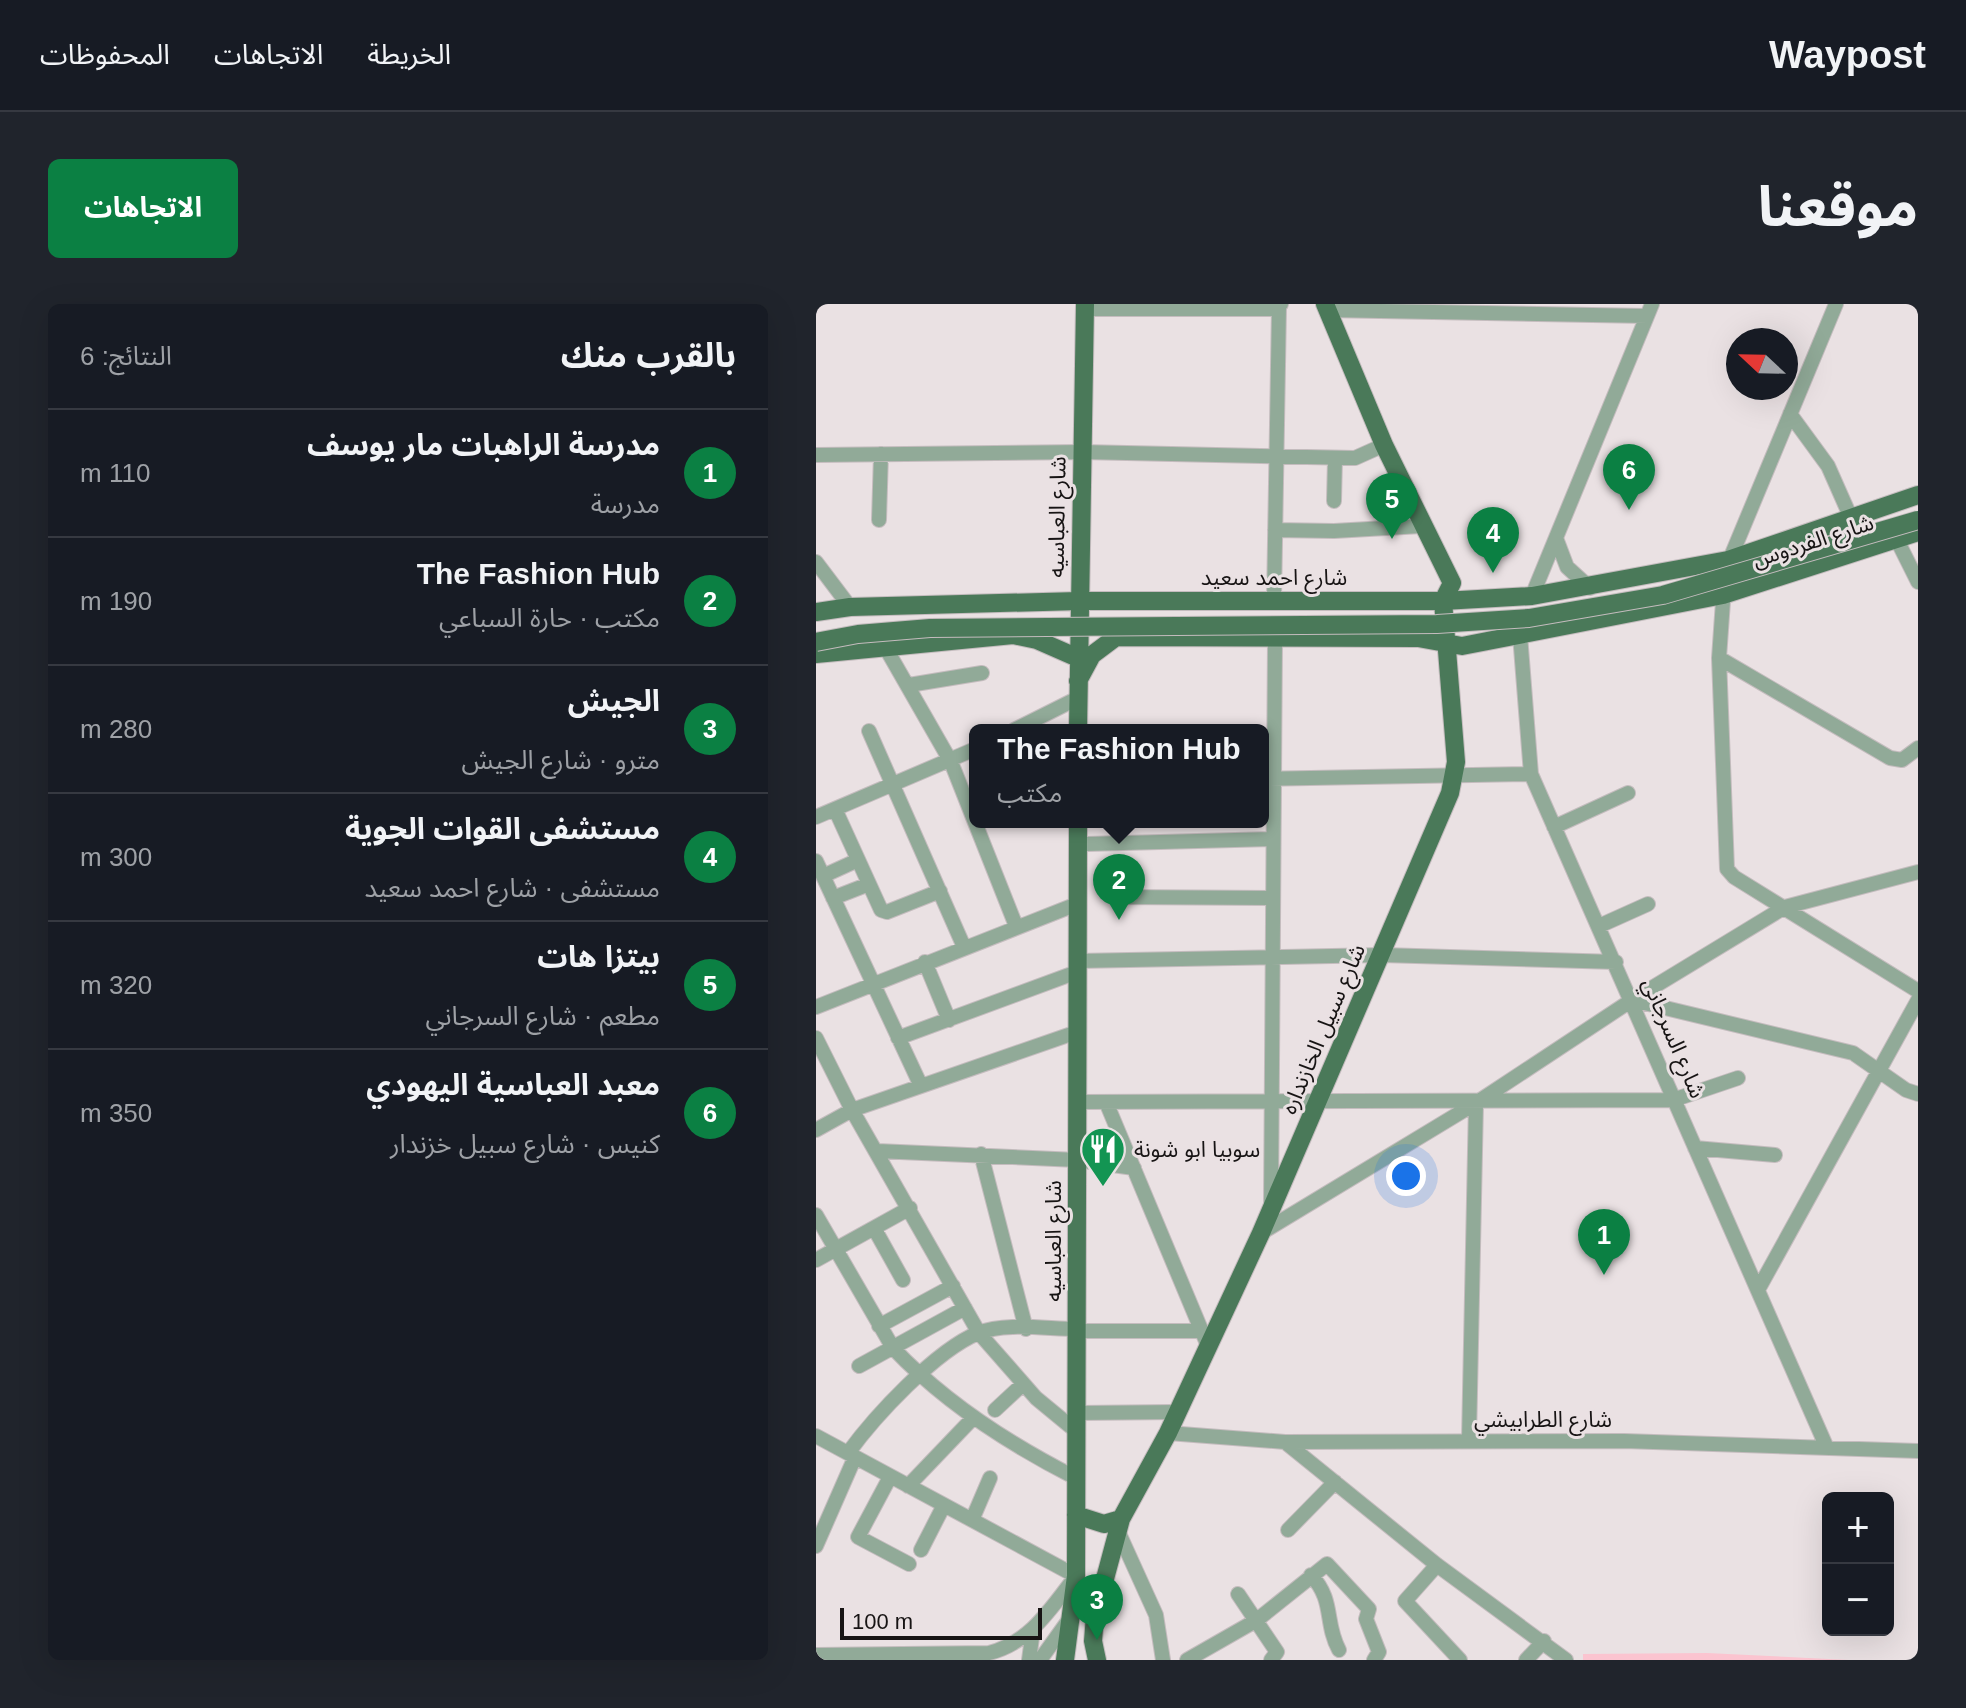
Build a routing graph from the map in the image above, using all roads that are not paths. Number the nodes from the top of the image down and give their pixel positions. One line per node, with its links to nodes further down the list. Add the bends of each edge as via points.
1 (1836, 304): 6 (street)
2 (1280, 305): 3 (street); 11 (street)
3 (1085, 307): 8 (main road, شارع العباسيه)
4 (1326, 307): 5 (street); 7 (main road)
5 (1649, 310): 21 (street)
6 (1790, 414): 15 (street, via 1828,466); 23 (street)
7 (1384, 445): 12 (street, via 1363,456); 18 (main road)
8 (1082, 452): 9 (street); 11 (street); 30 (main road, شارع العباسيه)
9 (881, 454): 10 (street); 17 (street)
10 (816, 455)
11 (1276, 457): 12 (street); 19 (street)
12 (1335, 458): 14 (street)
13 (1918, 495): 15 (main road, شارع الفردوس)
14 (1334, 501)
15 (1851, 518): 23 (main road, شارع الفردوس)
16 (1918, 518): 35 (main road, bridge, via 1662,590 1528,612 932,620); 39 (main road, bridge, via 1663,595 1529,618 1437,624 930,628)
17 (879, 520)
18 (1421, 526): 19 (street); 31 (main road, via 1452,583)
19 (1275, 530): 29 (street)
20 (1918, 532): 22 (main road, شارع الفردوس)
21 (1556, 538): 26 (street, via 1567,567); 28 (street)
22 (1897, 540): 25 (street); 27 (main road, شارع الفردوس)
23 (1728, 560): 26 (main road, شارع احمد سعيد); 27 (street)
24 (816, 562): 33 (street)
25 (1918, 582)
26 (1590, 588): 28 (main road, شارع احمد سعيد)
27 (1723, 595): 36 (main road); 44 (street)
28 (1532, 596): 31 (main road, شارع احمد سعيد)
29 (1274, 600): 30 (main road, شارع احمد سعيد); 31 (main road, شارع احمد سعيد)
30 (1079, 601): 32 (main road, شارع احمد سعيد); 43 (main road, شارع العباسيه)
31 (1443, 601): 40 (main road, شارع سبيل الخازنداره)
32 (992, 603): 33 (main road, شارع احمد سعيد); 37 (main road, via 1012,617)
33 (850, 607): 34 (main road, شارع احمد سعيد)
34 (816, 612)
35 (816, 630)
36 (1520, 635): 40 (main road); 55 (street, شارع السرجاني)
37 (1001, 636): 41 (main road); 43 (main road, via 1037,640)
38 (1275, 638): 40 (main road, via 1418,638); 47 (main road, via 1116,637 1092,655); 53 (street)
39 (816, 642)
40 (1448, 644): 56 (main road, شارع سبيل الخازنداره)
41 (884, 645): 42 (main road); 46 (street)
42 (816, 654)
43 (1078, 658): 47 (main road, شارع العباسيه)
44 (1719, 658): 51 (street, via 1890,758 1902,760); 80 (street, via 1724,859 1734,877)
45 (982, 673): 46 (street)
46 (909, 685): 54 (street)
47 (1078, 690): 48 (street); 49 (main road, شارع العباسيه)
48 (1024, 724)
49 (1078, 724)
50 (869, 731): 58 (street)
51 (1918, 748)
52 (969, 752): 54 (street)
53 (1269, 759)
54 (951, 762): 58 (street); 61 (street)
55 (1531, 774): 56 (street); 64 (street, شارع السرجاني)
56 (1454, 777): 57 (street); 84 (main road, شارع سبيل الخازنداره)
57 (1269, 779)
58 (893, 786): 62 (street); 74 (street)
59 (1628, 793): 64 (street)
60 (1269, 794): 67 (street)
61 (969, 807)
62 (835, 809): 63 (street); 69 (street)
63 (816, 817)
64 (1554, 827): 82 (street, شارع السرجاني)
65 (977, 828): 81 (street)
66 (1078, 828): 78 (main road, شارع العباسيه)
67 (1272, 839): 68 (street); 77 (street)
68 (1086, 844)
69 (858, 860): 72 (street); 73 (street)
70 (816, 861): 72 (street)
71 (1918, 872): 80 (street)
72 (823, 876): 76 (street)
73 (869, 884): 74 (street, via 887,912); 76 (street)
74 (940, 891): 83 (street)
75 (1116, 897): 77 (street)
76 (833, 898): 89 (street)
77 (1272, 898): 85 (street)
78 (1077, 904): 81 (street); 88 (main road, شارع العباسيه)
79 (1648, 904): 82 (street)
80 (1785, 907): 90 (street); 91 (street)
81 (1016, 926): 83 (street)
82 (1599, 926): 87 (street, شارع السرجاني)
83 (964, 947): 86 (street)
84 (1382, 955): 85 (street); 87 (street); 102 (main road, شارع سبيل الخازنداره)
85 (1272, 957): 88 (street); 104 (street)
86 (925, 962): 89 (street); 94 (street)
87 (1616, 962): 91 (street, شارع السرجاني)
88 (1077, 966): 94 (street); 95 (main road, شارع العباسيه)
89 (874, 984): 93 (street); 97 (street)
90 (1918, 991)
91 (1632, 1000): 98 (street, via 1853,1053); 103 (street, شارع السرجاني); 107 (street)
92 (1918, 1000): 98 (street)
93 (816, 1007)
94 (949, 1020): 97 (street)
95 (1077, 1032): 100 (street); 105 (main road, شارع العباسيه)
96 (816, 1038): 108 (street)
97 (898, 1038): 100 (street)
98 (1880, 1069): 101 (street); 125 (street)
99 (1738, 1078): 103 (street)
100 (921, 1086): 108 (street)
101 (1918, 1094)
102 (1318, 1100): 104 (street); 107 (street); 117 (main road, شارع سبيل الخازنداره)
103 (1673, 1100): 107 (street); 110 (street, شارع السرجاني)
104 (1271, 1101): 106 (street); 117 (street)
105 (1077, 1102): 106 (street); 114 (main road, شارع العباسيه)
106 (1106, 1102): 115 (street)
107 (1476, 1103): 120 (street); 142 (street)
108 (852, 1110): 109 (street); 111 (street)
109 (816, 1130)
110 (1695, 1148): 113 (street); 125 (street, شارع السرجاني)
111 (877, 1151): 112 (street); 116 (street)
112 (981, 1154): 114 (street); 128 (street)
113 (1775, 1155)
114 (1077, 1160): 115 (street); 129 (main road, شارع العباسيه)
115 (1134, 1168): 131 (street)
116 (910, 1208): 119 (street); 124 (street)
117 (1271, 1209): 120 (main road, شارع سبيل الخازنداره)
118 (816, 1215): 121 (street)
119 (874, 1228): 121 (street); 123 (street)
120 (1261, 1233): 131 (main road, شارع سبيل الخازنداره)
121 (835, 1250): 122 (street); 127 (street)
122 (816, 1260)
123 (903, 1280)
124 (953, 1286): 126 (street); 127 (street)
125 (1759, 1288): 144 (street, شارع السرجاني)
126 (965, 1308): 130 (street); 132 (street)
127 (879, 1326): 132 (street)
128 (1026, 1329): 129 (street); 130 (street)
129 (1077, 1330): 131 (street); 139 (main road, شارع العباسيه)
130 (979, 1333): 134 (street); 135 (street)
131 (1205, 1338): 137 (main road, شارع سبيل الخازنداره)
132 (893, 1348): 133 (street); 134 (street)
133 (859, 1366)
134 (920, 1374): 138 (street); 146 (street, via 872,1420)
135 (1023, 1384): 136 (street); 139 (street)
136 (995, 1410)
137 (1177, 1412): 139 (street); 140 (main road, شارع سبيل الخازنداره)
138 (974, 1417): 149 (street, via 1021,1450); 151 (street)
139 (1076, 1422): 149 (main road, شارع العباسيه)
140 (1168, 1433): 143 (street, شارع الطرابيشي); 155 (main road, شارع سبيل الخازنداره)
141 (816, 1436): 146 (street)
142 (1469, 1440): 143 (street, شارع الطرابيشي); 144 (street, شارع الطرابيشي)
143 (1285, 1442): 150 (street)
144 (1827, 1448): 145 (street, شارع الطرابيشي)
145 (1918, 1451)
146 (851, 1455): 147 (street); 157 (street)
147 (890, 1477): 151 (street); 159 (street, via 858,1537)
148 (990, 1478): 154 (street)
149 (1076, 1478): 153 (main road, شارع العباسيه)
150 (1335, 1482): 156 (street); 160 (street)
151 (908, 1486): 152 (street)
152 (944, 1505): 154 (street); 158 (street)
153 (1076, 1515): 155 (main road); 162 (main road, شارع العباسيه)
154 (972, 1520): 162 (street)
155 (1119, 1524): 169 (main road, شارع سبيل الخازنداره, via 1099,1593); 175 (street, via 1156,1615)
156 (1288, 1530)
157 (816, 1546)
158 (921, 1550)
159 (909, 1564)
160 (1437, 1565): 167 (street); 179 (street, via 1405,1601)
161 (1311, 1575): 165 (street); 168 (street, via 1325,1591 1330,1633); 171 (street, via 1331,1565 1362,1598 1370,1610 1366,1619)
162 (1076, 1576): 164 (main road, شارع العباسيه); 166 (street)
163 (1238, 1594): 165 (street)
164 (1074, 1610): 173 (street); 174 (main road, شارع العباسيه)
165 (1257, 1620): 176 (street); 177 (street, via 1277,1652)
166 (1033, 1630): 170 (street, via 989,1653); 172 (street)
167 (1544, 1641): 180 (street); 181 (street)
168 (1339, 1650)
169 (1093, 1654)
170 (816, 1655)
171 (1377, 1655): 178 (street)
172 (1029, 1660)
173 (1040, 1660)
174 (1065, 1660)
175 (1163, 1660)
176 (1187, 1660)
177 (1271, 1660)
178 (1365, 1660)
179 (1460, 1660)
180 (1526, 1660)
181 (1566, 1660)

